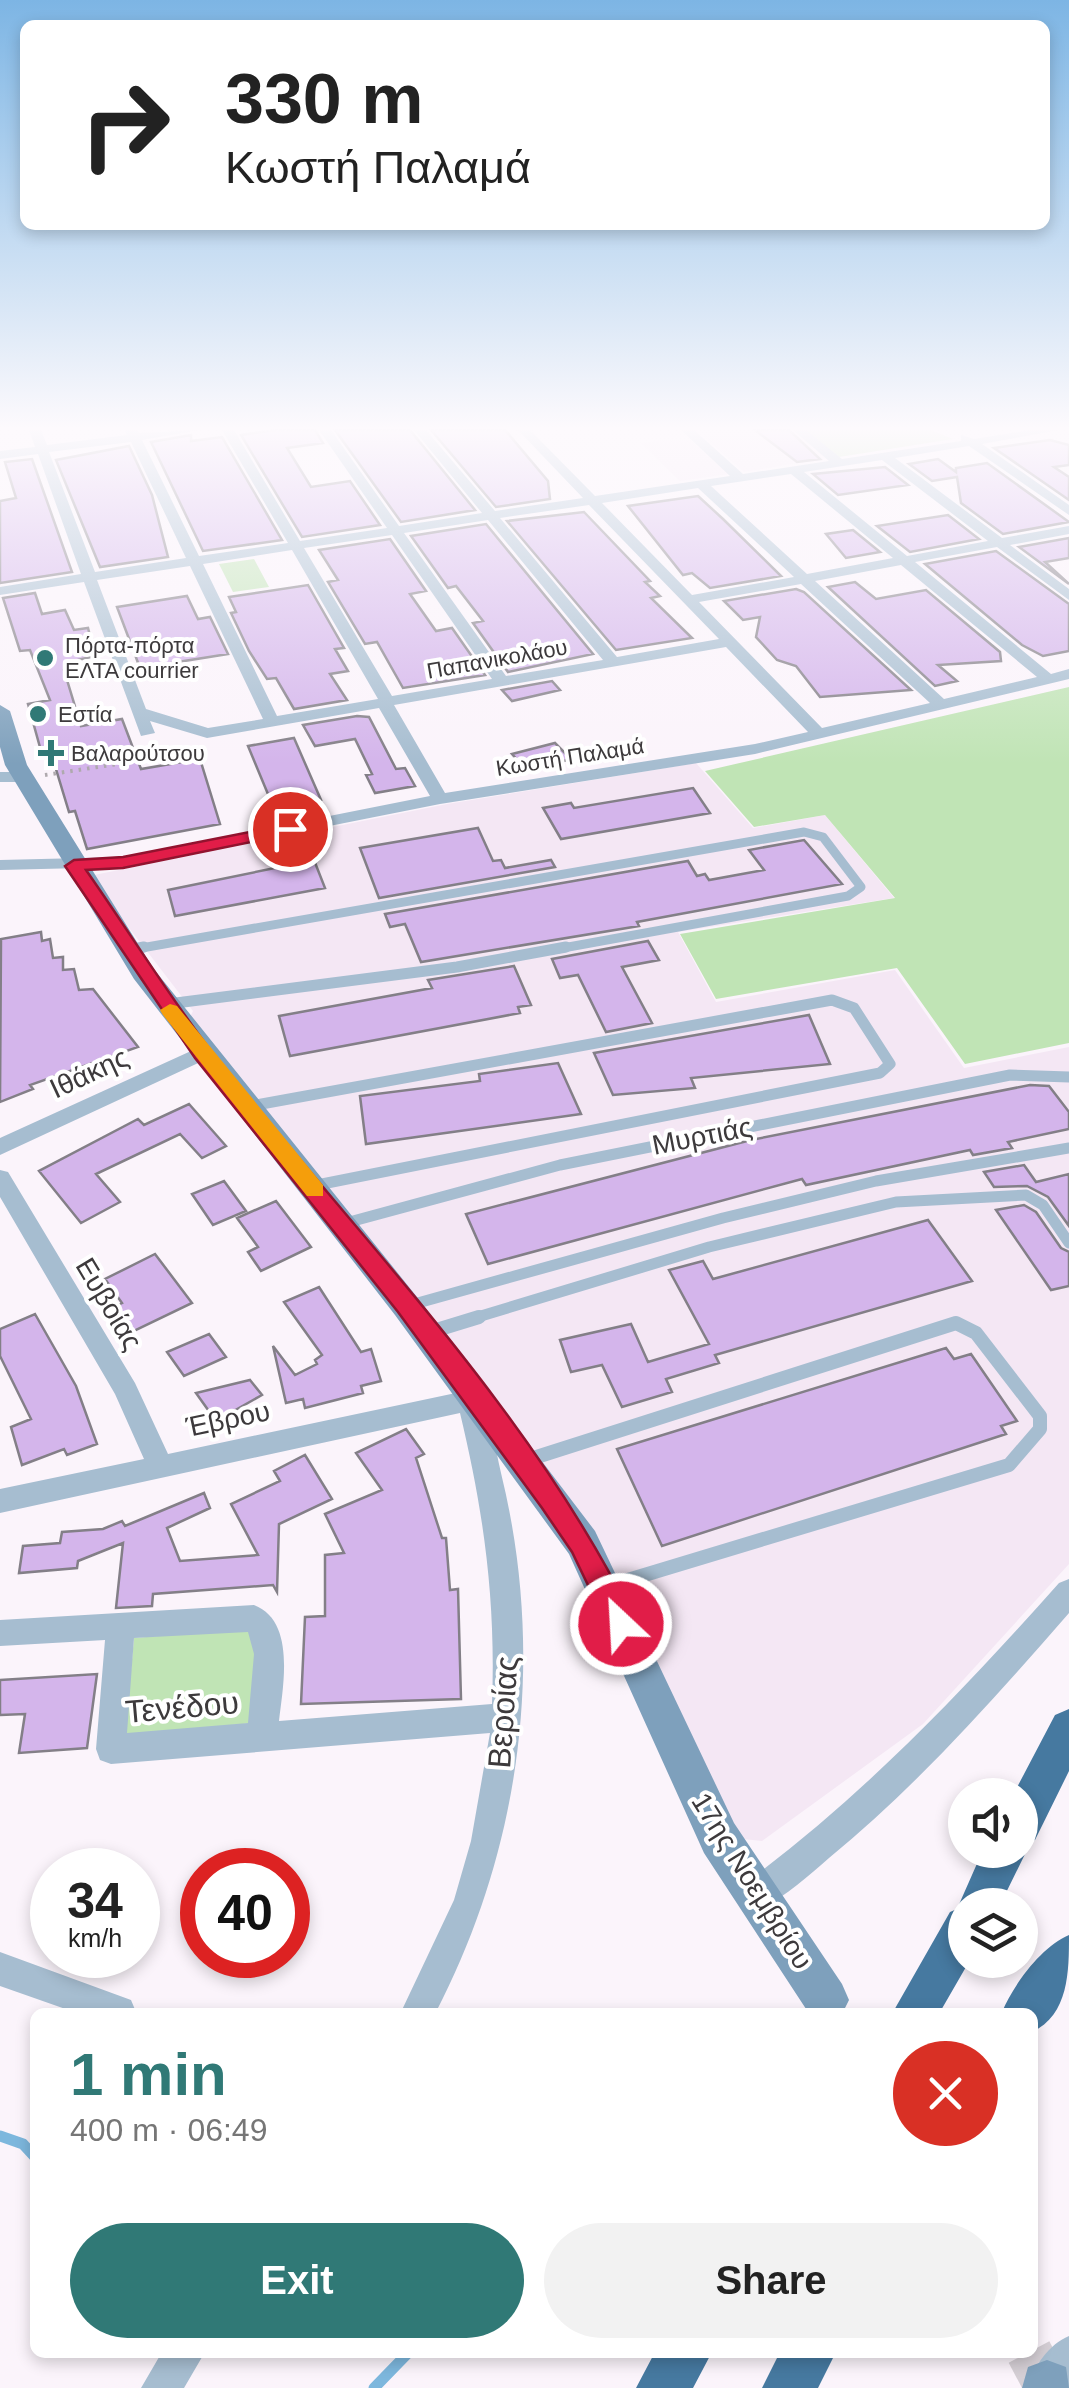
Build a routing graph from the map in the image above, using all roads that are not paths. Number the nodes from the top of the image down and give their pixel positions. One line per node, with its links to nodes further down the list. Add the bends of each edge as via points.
1 (75, 541): 15 (street)
2 (183, 541): 14 (street)
3 (295, 541): 12 (street)
4 (327, 541): 12 (street)
5 (401, 541): 24 (street)
6 (511, 541): 21 (street)
7 (632, 541): 19 (street)
8 (763, 541): 16 (street)
9 (881, 541): 13 (street)
10 (1008, 541): 11 (street)
11 (1000, 543): 13 (street); 18 (street)
12 (298, 546): 14 (street); 25 (street)
13 (903, 560): 16 (street); 23 (street)
14 (193, 562): 15 (street); 29 (street)
15 (88, 578): 17 (street); 28 (street)
16 (804, 579): 19 (street); 26 (street)
17 (0, 592)
18 (1069, 596)
19 (689, 600): 20 (street)
20 (730, 642): 21 (street, Παπανικολάου); 31 (street)
21 (612, 661): 24 (street, Παπανικολάου)
22 (1069, 674): 23 (street, Κωστή Παλαμά)
23 (1046, 678): 26 (street, Κωστή Παλαμά)
24 (502, 682): 25 (street, Παπανικολάου)
25 (386, 702): 29 (street, Παπανικολάου); 33 (street)
26 (939, 704): 31 (street, Κωστή Παλαμά)
27 (0, 711): 32 (street, 17ης Νοεμβρίου)
28 (139, 712): 29 (street, Παπανικολάου, via 202,733); 30 (street)
29 (272, 722)
30 (147, 734)
31 (818, 734): 33 (street, Κωστή Παλαμά)
32 (11, 777): 35 (street, 17ης Νοεμβρίου)
33 (440, 799): 35 (street, Κωστή Παλαμά)
34 (0, 865): 35 (street, Κωστή Παλαμά)
35 (74, 866): 36 (street, 17ης Νοεμβρίου)
36 (128, 950): 37 (street, 17ης Νοεμβρίου); 37 (lane, via 804,832 823,837 861,887 838,898 458,967)
37 (166, 1005): 38 (street, 17ης Νοεμβρίου)
38 (202, 1053): 40 (street, 17ης Νοεμβρίου); 41 (street, Ιθάκης)
39 (1068, 1076): 45 (lane, Μυρτιάς, via 1010,1075 560,1164)
40 (247, 1107): 44 (street, 17ης Νοεμβρίου); 44 (lane, via 832,1000 854,1008 890,1064 880,1073)
41 (0, 1147)
42 (1069, 1148): 47 (lane, via 799,1200)
43 (0, 1178): 50 (street, Ευβοίας, via 126,1390)
44 (312, 1186): 45 (street, 17ης Νοεμβρίου)
45 (342, 1224): 47 (street, 17ης Νοεμβρίου)
46 (1069, 1243): 47 (lane, via 1043,1205 1026,1195 896,1202)
47 (416, 1320): 49 (street, 17ης Νοεμβρίου)
48 (470, 1400): 50 (street, Έβρου); 56 (street, Βεροίας, via 500,1532)
49 (524, 1461): 52 (street, 17ης Νοεμβρίου); 52 (lane, via 956,1323 976,1333 1040,1416 1040,1430 1009,1465)
50 (159, 1464): 51 (street, Έβρου)
51 (0, 1501)
52 (604, 1587): 60 (street, 17ης Νοεμβρίου, via 699,1799)
53 (1069, 1592): 60 (street, via 941,1737 798,1866)
54 (121, 1626): 55 (street, Τενέδου); 58 (street, Τενέδου, via 244,1617 262,1622 269,1639); 58 (street, Τενέδου, via 111,1749)
55 (0, 1634)
56 (508, 1718): 58 (street, Τενέδου); 66 (street, Βεροίας, via 489,1841 470,1904)
57 (1069, 1730): 59 (highway)
58 (262, 1736)
59 (1038, 1789)
60 (755, 1895): 64 (street, 17ης Νοεμβρίου)
61 (948, 1956): 67 (highway)
62 (1069, 1958): 68 (highway)
63 (0, 1969): 65 (street)
64 (826, 2000)
65 (109, 2008)
66 (420, 2008)
67 (917, 2008)
68 (1027, 2008)
69 (182, 2358): 72 (street)
70 (682, 2358): 73 (highway)
71 (806, 2358): 74 (highway)
72 (161, 2388)
73 (662, 2388)
74 (788, 2388)

